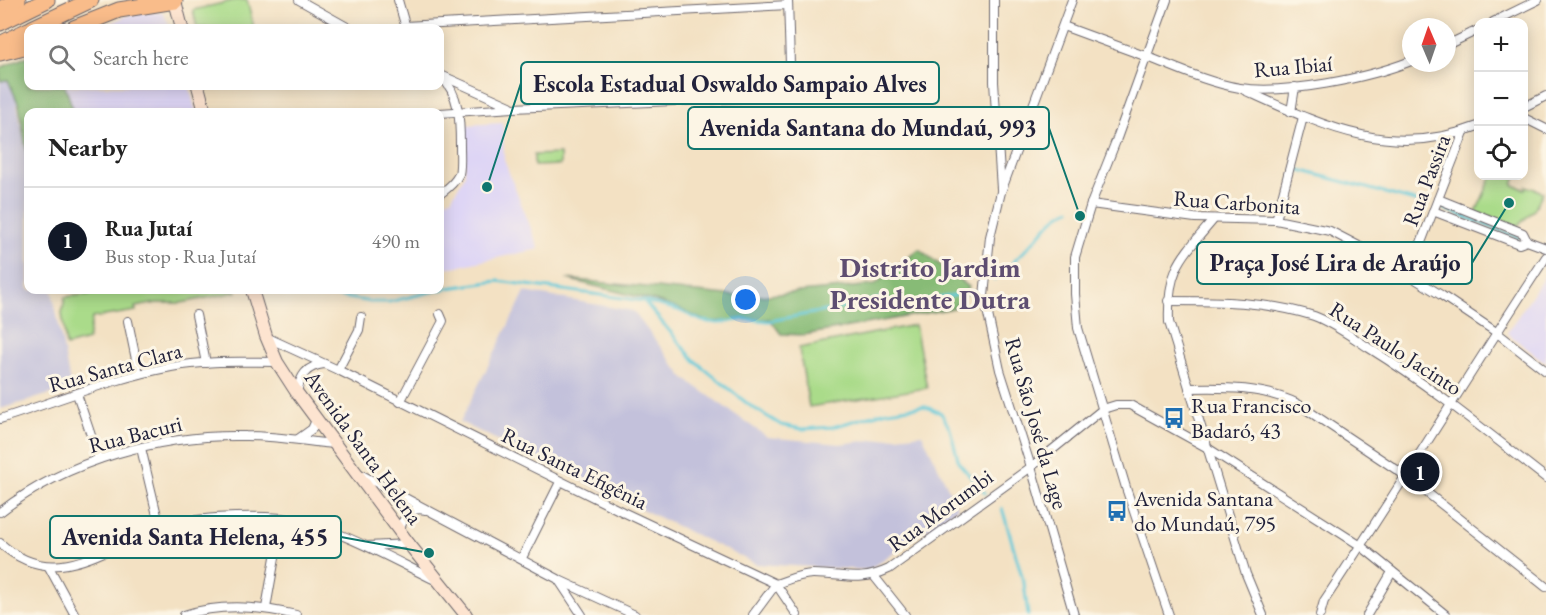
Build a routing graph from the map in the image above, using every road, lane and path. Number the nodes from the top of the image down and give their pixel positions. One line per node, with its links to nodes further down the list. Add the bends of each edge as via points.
1 (18, 0): 12 (highway)
2 (47, 0): 14 (highway)
3 (91, 0): 15 (highway)
4 (299, 0): 18 (street)
5 (398, 0): 19 (street)
6 (994, 0): 46 (street)
7 (1072, 0): 21 (street, Rua São José da Lage)
8 (1167, 0): 28 (street)
9 (1538, 0): 13 (street)
10 (176, 1): 16 (highway, via 119,10); 17 (street)
11 (788, 3): 20 (street); 38 (street, via 791,96)
12 (0, 9)
13 (1501, 18)
14 (0, 23)
15 (41, 24)
16 (84, 24)
17 (181, 24)
18 (342, 24)
19 (404, 24)
20 (444, 25)
21 (1063, 26): 28 (street, Rua Ibiaí); 48 (street, Rua São José da Lage)
22 (24, 32): 25 (highway)
23 (1474, 32): 24 (street)
24 (1456, 41)
25 (0, 44)
26 (24, 47): 27 (highway)
27 (0, 53)
28 (1146, 56): 33 (street, Rua Ibiaí, via 1206,80); 52 (street)
29 (1402, 65): 32 (street, Rua Ibiaí)
30 (444, 77): 38 (street)
31 (444, 80): 39 (street)
32 (1295, 87): 33 (street, Rua Ibiaí); 40 (street)
33 (1241, 88): 40 (street)
34 (199, 90): 37 (street)
35 (1546, 96): 36 (street)
36 (1528, 105)
37 (204, 108)
38 (513, 108): 39 (street)
39 (459, 112): 41 (street); 49 (street, via 459,174)
40 (1291, 112): 42 (street)
41 (444, 113)
42 (1304, 117): 47 (street, via 1365,137 1408,141); 55 (street)
43 (1528, 120): 45 (street)
44 (1474, 128): 47 (street)
45 (1546, 129)
46 (997, 130): 48 (street); 50 (street)
47 (1464, 132): 51 (street, Rua Passira)
48 (1023, 133): 50 (street, Rua São José da Lage)
49 (444, 191)
50 (1001, 192): 87 (street, Rua São José da Lage, via 990,237 984,296 1000,370)
51 (1438, 199): 53 (street, Rua Passira); 56 (street, via 1523,233)
52 (1091, 204): 54 (street, Rua Carbonita); 79 (street, via 1076,257 1075,294 1078,328)
53 (1434, 211): 56 (street, via 1519,244); 59 (street, Rua Passira)
54 (1214, 219): 55 (street, Rua Carbonita); 61 (street, via 1179,262)
55 (1276, 220): 59 (street, Rua Carbonita, via 1330,231)
56 (1527, 241): 57 (street)
57 (1546, 248)
58 (1546, 257): 66 (street)
59 (1408, 276): 66 (street, Rua Carbonita)
60 (253, 294): 67 (street, Avenida Santa Helena)
61 (1168, 301): 74 (street, via 1169,322); 78 (street, Rua Paulo Jacinto, via 1254,303 1317,317)
62 (440, 314): 77 (street, via 443,321)
63 (195, 315): 69 (street)
64 (361, 316): 71 (street)
65 (128, 321): 73 (street)
66 (1496, 332): 72 (street, Rua Carbonita); 78 (street)
67 (266, 336): 68 (street, Avenida Santa Helena); 70 (street, Rua Santa Efigênia)
68 (277, 362): 69 (street, Rua Santa Clara); 75 (street, Avenida Santa Helena)
69 (206, 363): 73 (street, Rua Santa Clara)
70 (326, 364): 71 (street, Rua Santa Efigênia); 75 (street, via 307,370)
71 (338, 370): 77 (street, Rua Santa Efigênia)
72 (1546, 371)
73 (139, 374): 76 (street, Rua Santa Clara)
74 (1189, 388): 84 (street); 89 (street, via 1222,387 1283,396)
75 (297, 393): 81 (street, Avenida Santa Helena)
76 (77, 394): 80 (street, Rua Santa Clara); 86 (street)
77 (400, 402): 91 (street, Rua Santa Efigênia)
78 (1453, 404): 89 (street); 90 (street, Rua Paulo Jacinto)
79 (1103, 409): 84 (street, via 1130,405); 87 (street, Rua Morumbi); 120 (street)
80 (0, 418)
81 (316, 420): 82 (street, via 308,433); 83 (street, Avenida Santa Helena)
82 (291, 440): 83 (street, Rua Bacuri); 85 (street, Rua Bacuri, via 217,436 184,438)
83 (334, 444): 88 (street, Avenida Santa Helena)
84 (1206, 447): 100 (street); 121 (street)
85 (141, 448): 86 (street, Rua Bacuri); 95 (street)
86 (99, 459): 93 (street, Rua Bacuri, via 45,484)
87 (1031, 467): 104 (street, Rua Morumbi); 119 (street, Rua São José da Lage)
88 (356, 472): 92 (street); 96 (street, Avenida Santa Helena)
89 (1406, 476): 100 (street); 108 (street)
90 (1546, 478)
91 (560, 482): 101 (street); 107 (street, Rua Santa Efigênia)
92 (429, 511): 96 (street, via 413,510); 101 (street)
93 (0, 512)
94 (282, 518): 95 (street, via 214,519); 99 (street); 109 (street)
95 (160, 528): 102 (street, via 79,562)
96 (400, 531): 98 (street, Avenida Santa Helena)
97 (0, 543): 102 (street, via 21,558)
98 (409, 544): 99 (street); 106 (street, Avenida Santa Helena)
99 (366, 546): 106 (street)
100 (1361, 546): 103 (street); 122 (street, via 1324,601)
101 (522, 558): 105 (street)
102 (49, 567): 110 (street)
103 (1392, 572): 123 (street); 124 (street)
104 (874, 576): 107 (street, Rua Morumbi, via 812,573); 118 (street)
105 (558, 579): 114 (street); 115 (street)
106 (441, 583): 113 (street, Avenida Santa Helena)
107 (776, 584): 116 (street); 117 (street)
108 (1546, 587)
109 (266, 608): 111 (street, via 225,607); 112 (street)
110 (75, 615)
111 (184, 615)
112 (296, 615)
113 (466, 615)
114 (582, 615)
115 (635, 615)
116 (753, 615)
117 (797, 615)
118 (905, 615)
119 (1074, 615)
120 (1168, 615)
121 (1263, 615)
122 (1320, 615)
123 (1367, 615)
124 (1446, 615)

